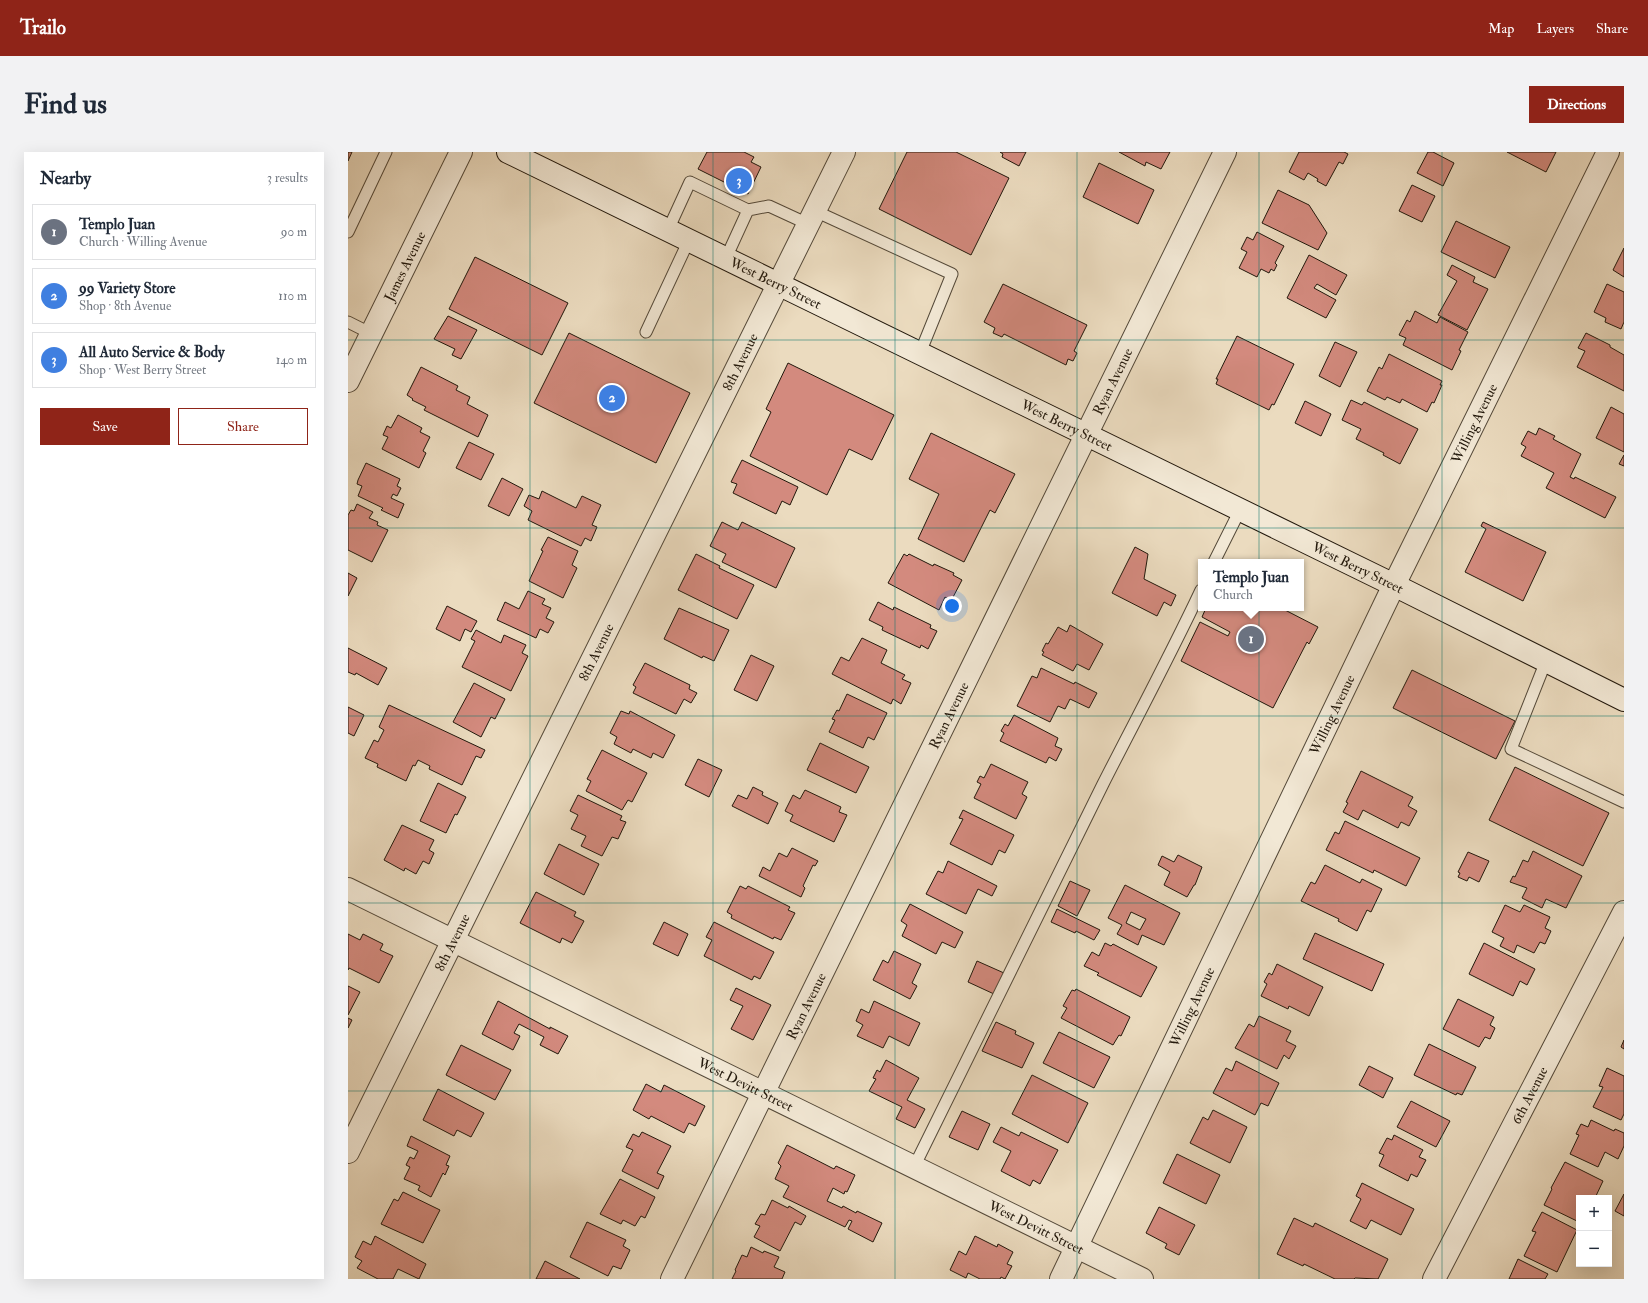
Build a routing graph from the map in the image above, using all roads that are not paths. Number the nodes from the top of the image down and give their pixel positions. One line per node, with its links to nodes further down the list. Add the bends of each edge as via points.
1 (386, 152): 10 (lane)
2 (461, 152): 16 (street, James Avenue)
3 (508, 152): 9 (street, West Berry Street)
4 (844, 152): 8 (street, 8th Avenue)
5 (1226, 152): 19 (street, Ryan Avenue)
6 (1608, 152): 22 (street, Willing Avenue)
7 (748, 210): 8 (lane, via 769,206); 9 (lane, via 690,182); 12 (lane)
8 (811, 218): 13 (street, 8th Avenue); 17 (lane, via 952,274)
9 (668, 230): 11 (street, West Berry Street)
10 (348, 232)
11 (689, 240): 12 (street, West Berry Street); 15 (lane)
12 (726, 258): 13 (street, West Berry Street)
13 (778, 284): 17 (street, West Berry Street); 29 (street, 8th Avenue)
14 (348, 322): 16 (lane)
15 (646, 332)
16 (372, 334): 18 (street, James Avenue)
17 (920, 353): 19 (street, West Berry Street)
18 (348, 381)
19 (1086, 434): 20 (street, West Berry Street); 30 (street, Ryan Avenue)
20 (1240, 510): 21 (lane); 22 (street, West Berry Street)
21 (1216, 559)
22 (1394, 585): 24 (street, West Berry Street); 33 (street, Willing Avenue)
23 (1198, 596): 32 (lane)
24 (1546, 661): 25 (street, West Berry Street); 26 (lane, via 1511,749)
25 (1624, 700)
26 (1624, 802)
27 (348, 889): 29 (street, West Devitt Street)
28 (1624, 914): 37 (street, 6th Avenue)
29 (453, 941): 30 (street, West Devitt Street); 31 (street, 8th Avenue)
30 (763, 1093): 32 (street, West Devitt Street); 34 (street, Ryan Avenue)
31 (348, 1152)
32 (914, 1167): 33 (street, West Devitt Street)
33 (1077, 1247): 35 (street, Willing Avenue); 36 (street, West Devitt Street)
34 (672, 1279)
35 (1061, 1279)
36 (1142, 1279)
37 (1434, 1279)

